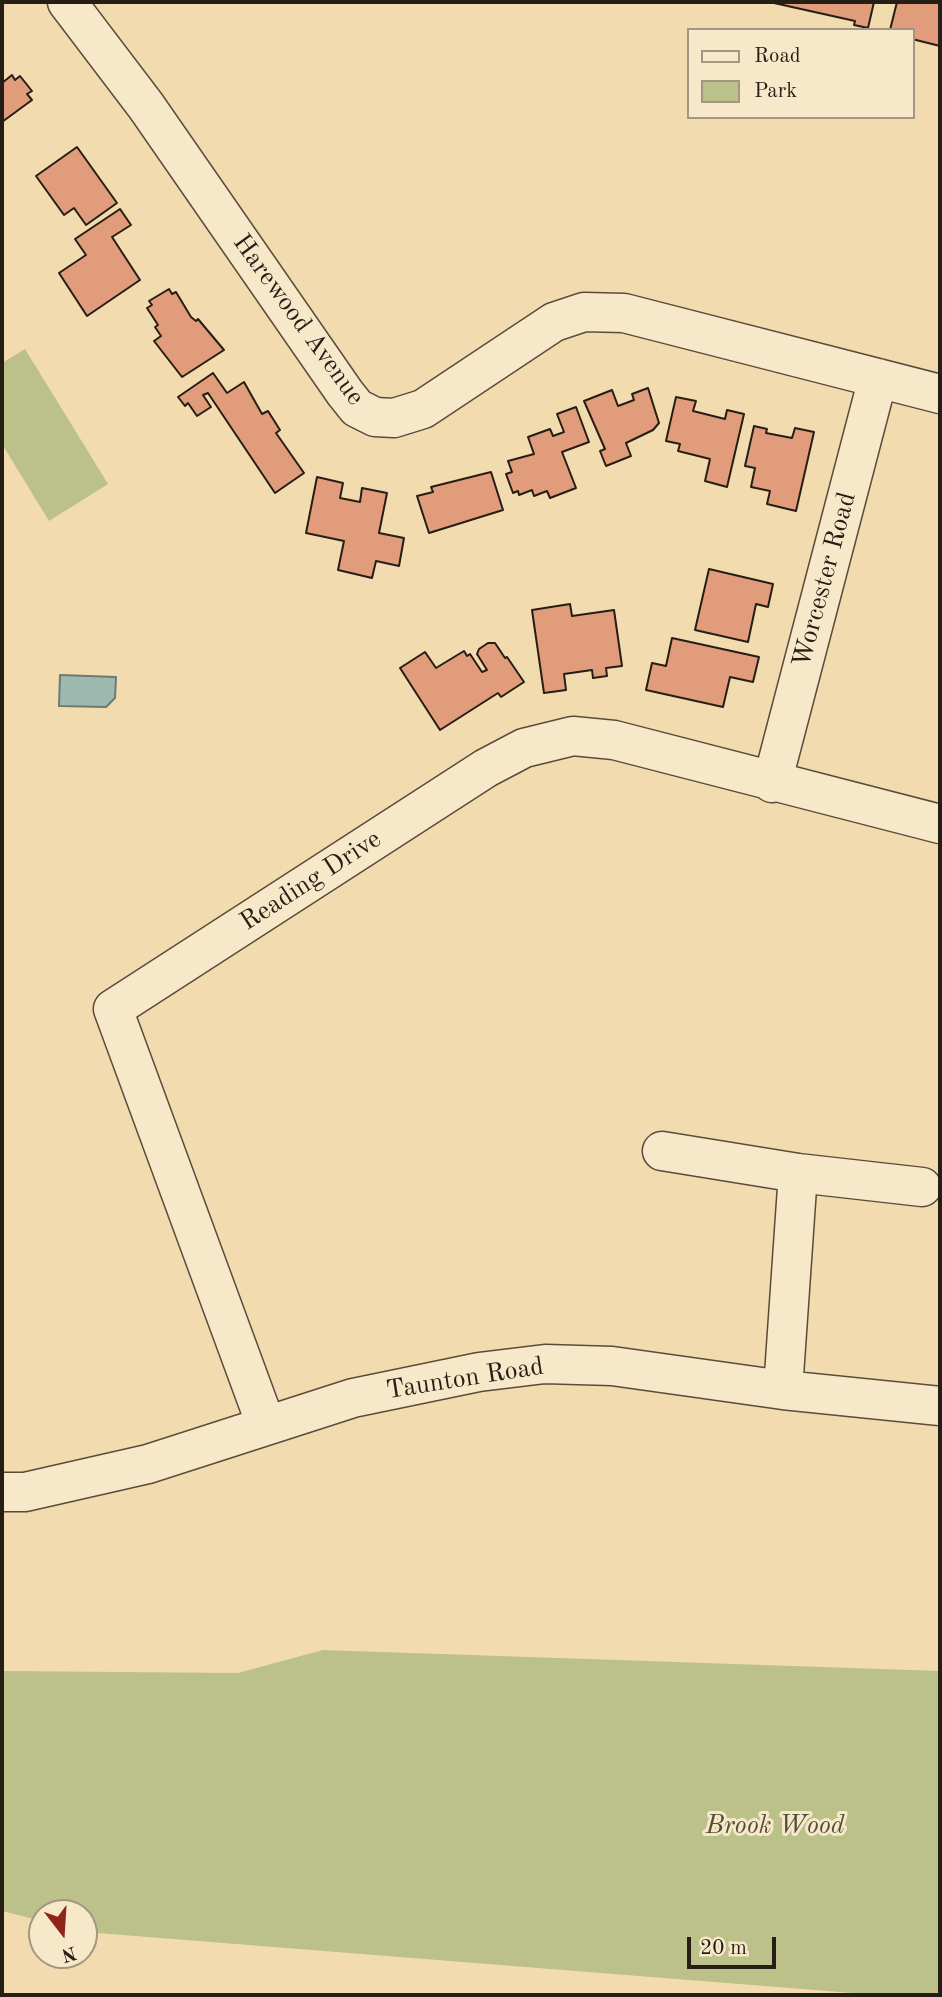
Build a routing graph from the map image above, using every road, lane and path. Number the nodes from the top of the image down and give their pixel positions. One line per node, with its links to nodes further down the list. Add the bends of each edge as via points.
1 (66, 2): 2 (street, Harewood Avenue, via 146,106 345,393 357,408 375,417 394,418 423,409 554,322 584,312 624,313)
2 (878, 378): 3 (street, Harewood Avenue); 4 (street, Worcester Road)
3 (940, 394)
4 (772, 783): 5 (street, Reading Drive); 11 (street, Reading Drive, via 614,740 573,736 524,748 485,768 113,1009)
5 (940, 824)
6 (663, 1150): 7 (street)
7 (798, 1173): 8 (street); 9 (street)
8 (922, 1186)
9 (783, 1390): 10 (street, Taunton Road); 11 (street, Taunton Road, via 612,1366 545,1364 479,1372 353,1398)
10 (940, 1406)
11 (266, 1425): 12 (street, Taunton Road, via 148,1464 25,1492)
12 (2, 1492)

